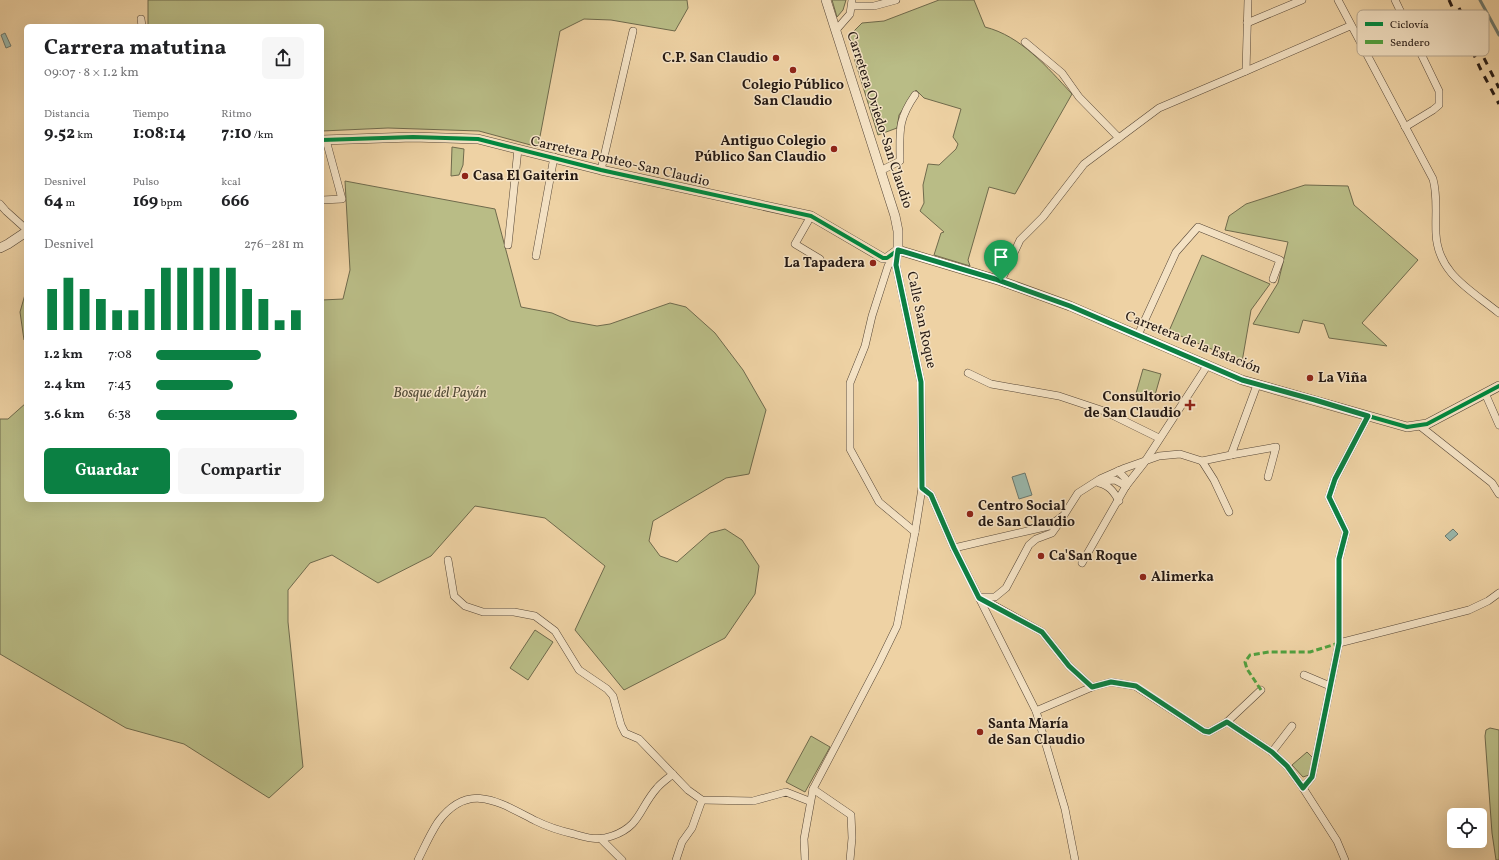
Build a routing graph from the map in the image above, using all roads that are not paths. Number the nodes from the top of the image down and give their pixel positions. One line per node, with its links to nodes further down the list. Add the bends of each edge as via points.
1 (826, 0): 11 (street, Carretera Oviedo-San Claudio)
2 (896, 0): 7 (street, via 874,6)
3 (1248, 0): 9 (street)
4 (1302, 0): 9 (street)
5 (1338, 0): 10 (street)
6 (1395, 0): 8 (street)
7 (852, 3): 11 (street, via 846,20)
8 (1400, 10)
9 (1247, 23): 17 (street)
10 (1350, 26): 13 (street); 17 (street)
11 (836, 30): 25 (street, Carretera Oviedo-San Claudio)
12 (633, 31): 24 (street)
13 (1357, 39)
14 (1025, 42): 20 (street, via 1062,73 1079,97)
15 (1366, 56): 19 (street)
16 (1422, 56): 19 (street, via 1439,92 1439,105)
17 (1246, 71): 20 (street, via 1159,108)
18 (915, 95): 25 (street, via 900,122 900,161)
19 (1405, 127): 38 (street, via 1434,179 1437,199 1437,246 1442,262 1454,276)
20 (1119, 138): 37 (street, via 1084,164 1043,217 1020,240)
21 (324, 140): 22 (street, Carretera Ponteo-San Claudio, via 412,137 478,139); 26 (street, via 342,199)
22 (518, 149): 23 (street, Carretera Ponteo-San Claudio); 31 (street)
23 (554, 157): 24 (street, Carretera Ponteo-San Claudio); 34 (street)
24 (601, 170): 28 (street, Carretera Ponteo-San Claudio)
25 (882, 170): 33 (street, Carretera Oviedo-San Claudio, via 898,231)
26 (324, 200)
27 (0, 204): 29 (street)
28 (811, 216): 33 (street, Carretera Ponteo-San Claudio, via 883,258); 35 (street, via 795,244)
29 (24, 227)
30 (24, 233): 32 (street)
31 (508, 245)
32 (0, 248)
33 (898, 252): 37 (street, Carretera de la Estación); 56 (street, Calle San Roque, via 896,265 921,382); 61 (street, via 888,266 865,346 850,383 850,449 879,502)
34 (536, 256)
35 (820, 259)
36 (1273, 279): 39 (street, via 1280,260 1198,227 1176,252)
37 (1001, 281): 39 (street, Carretera de la Estación, via 1070,306)
38 (1499, 313)
39 (1138, 335): 40 (street, Carretera de la Estación)
40 (1207, 366): 42 (street, Carretera de la Estación); 48 (street)
41 (968, 374): 48 (street, via 991,384 1059,396 1104,411)
42 (1257, 384): 45 (street, Carretera de la Estación); 49 (street)
43 (1499, 386): 44 (street, Carretera de la Estación)
44 (1485, 394): 46 (street); 47 (street, Carretera de la Estación)
45 (1368, 416): 47 (street, Carretera de la Estación, via 1408,427); 67 (street, via 1335,479 1329,497 1346,532 1339,559)
46 (1499, 425)
47 (1420, 426): 57 (street, via 1492,483)
48 (1159, 438): 51 (street)
49 (1231, 455): 50 (street); 53 (street, via 1276,447)
50 (1202, 461): 51 (street, via 1180,454 1159,456); 59 (street)
51 (1144, 463): 52 (street); 55 (street)
52 (1118, 471): 54 (street); 55 (street, via 1125,478)
53 (1268, 477)
54 (1096, 482): 55 (street, via 1115,480); 58 (street, via 1106,485); 60 (street, via 1078,493)
55 (1126, 486): 58 (street)
56 (922, 488): 61 (street, Calle San Roque); 62 (street, via 931,495)
57 (1499, 494)
58 (1119, 501): 64 (street)
59 (1229, 512)
60 (1064, 516): 62 (street, via 1049,526); 66 (street, via 1052,533 1036,539 1029,546 1006,588 994,597)
61 (915, 532): 78 (street, Calle San Roque, via 897,626)
62 (954, 548): 66 (street)
63 (448, 560): 76 (street, via 454,596 466,606 482,612 514,612 535,616 555,631 579,670 613,696 625,733 639,739)
64 (1082, 563)
65 (1499, 593): 67 (street, via 1469,610)
66 (979, 598): 70 (street, via 1042,632 1069,666); 72 (street)
67 (1339, 643): 69 (street)
68 (1304, 675): 69 (street)
69 (1330, 686): 77 (street, via 1312,777)
70 (1092, 687): 72 (street); 73 (street, via 1111,682 1136,686 1204,731 1209,732)
71 (1262, 690): 73 (street)
72 (1036, 711): 87 (street, via 1065,808)
73 (1227, 722): 75 (street)
74 (1292, 726): 75 (street)
75 (1272, 752): 77 (street, via 1287,766)
76 (673, 774): 79 (street); 81 (street, via 656,788 634,824 613,836)
77 (1303, 788): 88 (street, via 1337,841)
78 (813, 789): 80 (street, Calle San Roque); 86 (street, via 850,815)
79 (702, 800): 80 (street, via 753,801 786,792); 84 (street)
80 (809, 801): 85 (street, Calle San Roque, via 804,839)
81 (601, 839): 82 (street, via 587,838 552,828 497,800 479,797 466,799 453,806 438,822); 83 (street)
82 (418, 860)
83 (622, 860)
84 (676, 860)
85 (805, 860)
86 (850, 860)
87 (1075, 860)
88 (1344, 860)

